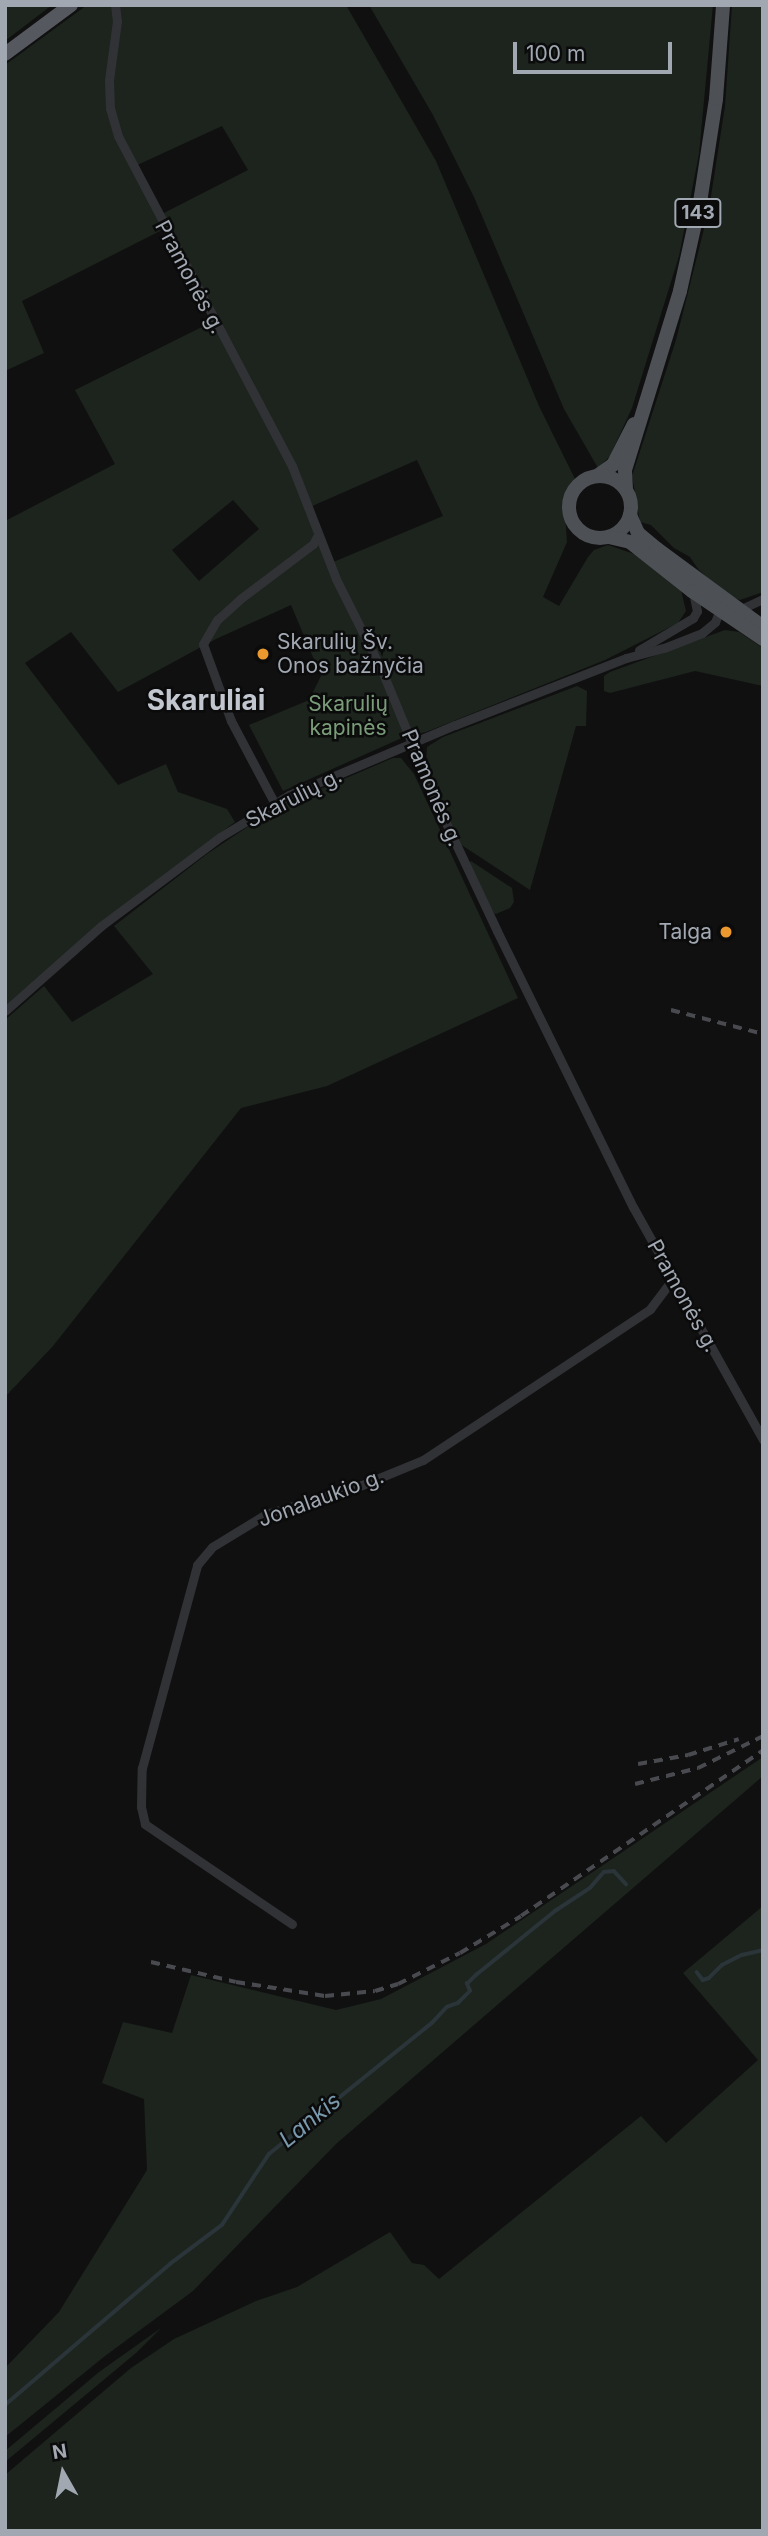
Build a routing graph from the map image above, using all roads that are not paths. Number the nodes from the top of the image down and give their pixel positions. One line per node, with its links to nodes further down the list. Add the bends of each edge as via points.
1 (71, 5): 4 (highway)
2 (115, 5): 9 (street, Pramonės g., via 109,80 118,136 292,466)
3 (723, 5): 5 (main road, 143, via 712,132 695,228 671,322)
4 (5, 54)
5 (640, 414): 6 (main road, 143, via 613,465); 7 (main road, 143, via 625,470)
6 (597, 476): 7 (main road, via 614,479); 10 (main road, 143, via 575,490 570,515 585,534)
7 (626, 490): 8 (main road, 143)
8 (630, 515): 10 (main road, via 623,529); 12 (main road, 143, via 638,533)
9 (318, 535): 19 (street, Pramonės g.); 20 (street, via 313,544 217,620 204,643 231,721)
10 (609, 537): 11 (main road, 143, via 630,542)
11 (692, 592): 15 (main road, 143); 18 (street, Skarulių g., via 697,600 694,618)
12 (718, 595): 14 (main road, 143); 15 (street)
13 (763, 599): 14 (street)
14 (738, 610): 16 (main road, 143)
15 (721, 612): 17 (main road, 143); 18 (street, Skarulių g., via 702,633)
16 (763, 627)
17 (763, 639)
18 (625, 658): 19 (street, Skarulių g.)
19 (414, 742): 20 (street, Skarulių g.); 22 (street, Pramonės g., via 477,891)
20 (275, 804): 21 (street, Skarulių g., via 220,837 101,926)
21 (5, 1011)
22 (673, 1278): 23 (street, Pramonės g.); 24 (street, Jonalaukio g., via 650,1308 423,1460 362,1485 266,1514 212,1547 197,1565 142,1768 145,1824)
23 (763, 1440)
24 (292, 1924)

